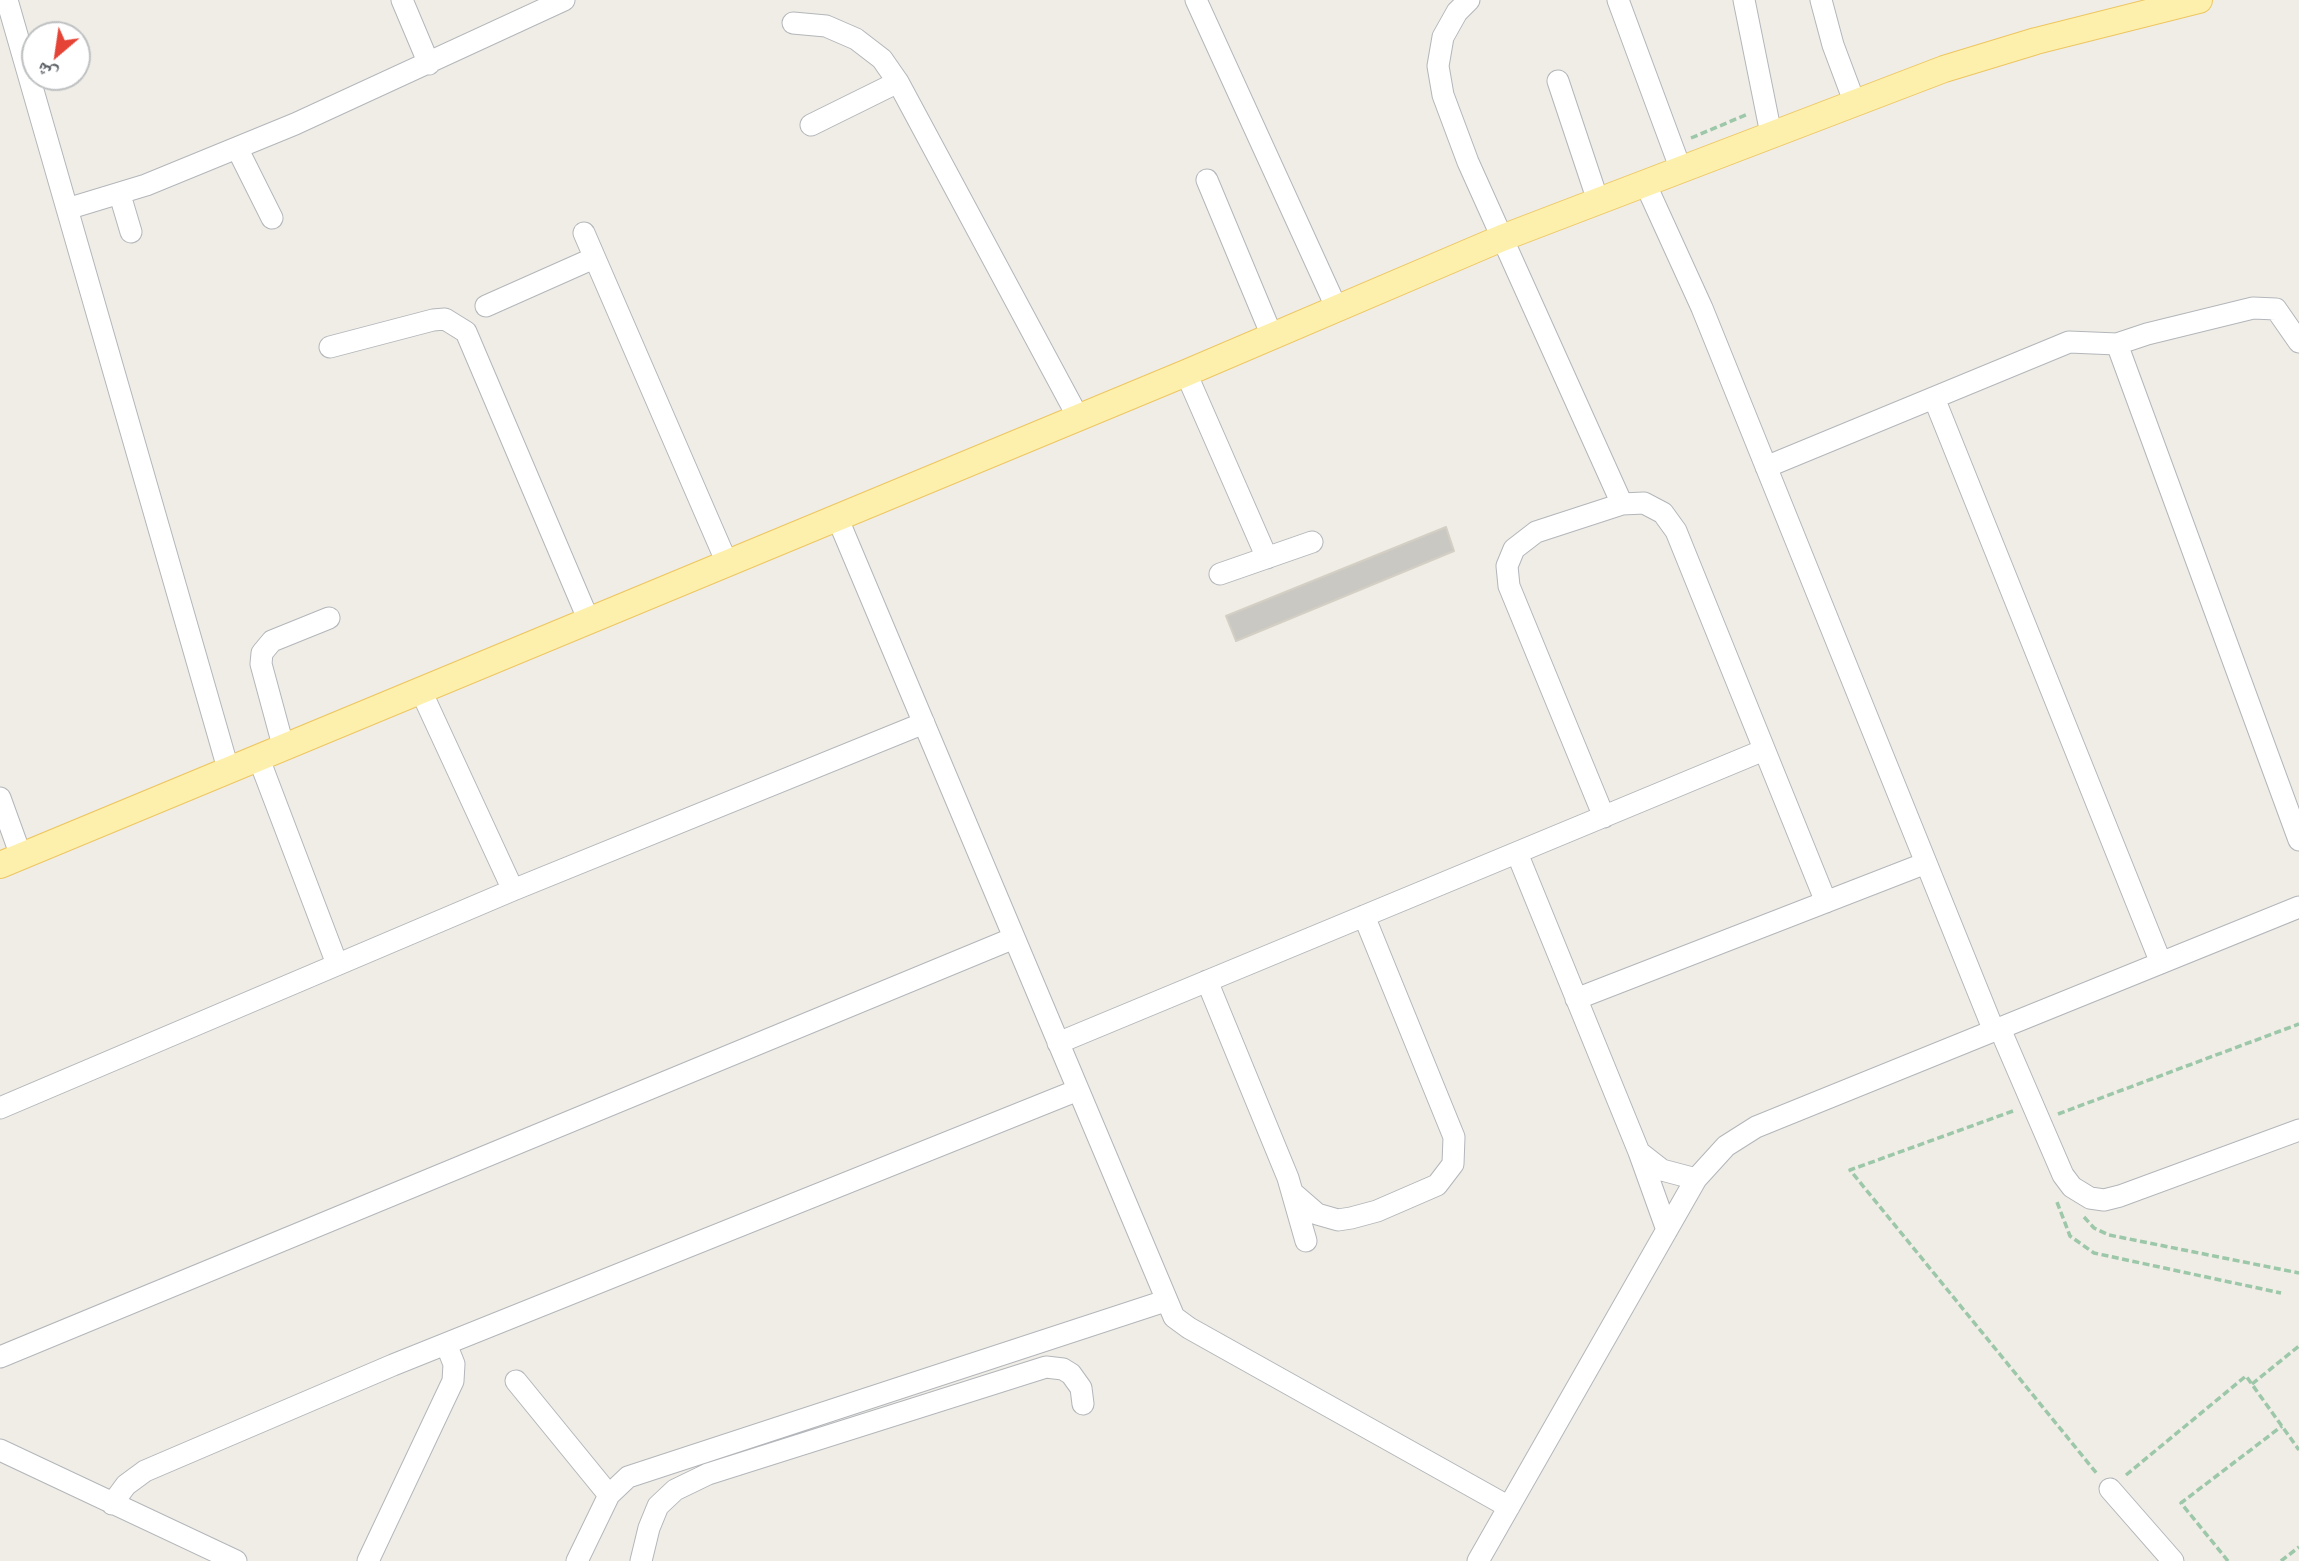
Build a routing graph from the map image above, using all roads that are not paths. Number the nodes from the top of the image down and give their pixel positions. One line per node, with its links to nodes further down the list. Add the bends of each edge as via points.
1 (6, 0): 24 (street)
2 (402, 0): 12 (street)
3 (564, 0): 12 (street)
4 (1195, 0): 31 (street)
5 (1469, 0): 28 (street, via 1443,37 1438,66 1443,95)
6 (1618, 0): 19 (street)
7 (1744, 0): 17 (street)
8 (1821, 0): 15 (street)
9 (2199, 0): 10 (main road)
10 (2159, 4): 15 (main road, via 1990,54)
11 (793, 23): 14 (street, via 826,26 856,39 882,59)
12 (429, 64): 18 (street)
13 (1558, 81): 23 (street)
14 (898, 82): 16 (street); 38 (street)
15 (1854, 101): 17 (main road)
16 (811, 125)
17 (1771, 134): 19 (main road)
18 (237, 148): 22 (street); 25 (street)
19 (1681, 170): 21 (main road)
20 (1207, 180): 32 (street)
21 (1645, 183): 23 (main road); 39 (street)
22 (120, 195): 24 (street); 26 (street)
23 (1598, 201): 28 (main road)
24 (67, 209): 53 (street)
25 (272, 218)
26 (131, 232)
27 (583, 233): 29 (street)
28 (1502, 238): 31 (main road); 40 (street)
29 (594, 258): 30 (street); 44 (street)
30 (486, 306)
31 (1337, 309): 32 (main road)
32 (1272, 336): 36 (main road)
33 (2299, 342): 34 (street, via 2276,309 2253,308)
34 (2117, 344): 37 (street, via 2069,342); 56 (street)
35 (330, 348): 47 (street, via 433,320 446,319 466,331)
36 (1186, 373): 38 (main road); 43 (street)
37 (1934, 398): 39 (street); 65 (street)
38 (1078, 417): 41 (main road)
39 (1766, 467): 59 (street)
40 (1622, 504): 51 (street, via 1644,503 1671,522); 55 (street, via 1536,532 1514,549 1507,566 1509,586)
41 (837, 517): 44 (main road); 49 (street)
42 (1311, 542): 43 (street)
43 (1267, 558): 45 (street)
44 (727, 563): 47 (main road)
45 (1220, 574)
46 (329, 618): 50 (street, via 272,641 262,653)
47 (589, 621): 48 (main road)
48 (421, 691): 50 (main road); 60 (street)
49 (924, 723): 60 (street); 64 (street)
50 (284, 749): 52 (main road)
51 (1764, 750): 55 (street); 61 (street)
52 (259, 759): 53 (main road); 66 (street)
53 (229, 772): 58 (main road)
54 (0, 798): 58 (street)
55 (1604, 817): 57 (street)
56 (2299, 840)
57 (1517, 853): 63 (street); 68 (street)
58 (10, 860)
59 (1926, 863): 61 (street); 69 (street)
60 (513, 890): 66 (street)
61 (1826, 902): 68 (street)
62 (2299, 907): 65 (street)
63 (1364, 916): 67 (street); 76 (street, via 1454,1137 1453,1164 1437,1185 1351,1218 1338,1220 1317,1214)
64 (1014, 938): 70 (street); 81 (street)
65 (2161, 963): 69 (street)
66 (337, 964): 72 (street)
67 (1207, 981): 70 (street); 76 (street)
68 (1576, 999): 74 (street)
69 (1997, 1030): 73 (street, via 2063,1175 2077,1191 2097,1199 2120,1196); 75 (street, via 1756,1127 1726,1146)
70 (1058, 1043): 71 (street)
71 (1078, 1090): 79 (street); 80 (street)
72 (0, 1108)
73 (2299, 1130)
74 (1639, 1152): 75 (street, via 1662,1170); 77 (street)
75 (1696, 1179): 77 (street)
76 (1294, 1194): 78 (street)
77 (1667, 1230): 88 (street)
78 (1306, 1241)
79 (1166, 1301): 86 (street, via 636,1474); 88 (street, via 1174,1317 1189,1328)
80 (446, 1344): 87 (street, via 145,1471 126,1485); 90 (street, via 454,1364 453,1381)
81 (0, 1357)
82 (516, 1381): 86 (street)
83 (1083, 1404): 92 (street, via 1081,1388 1071,1374 1046,1367 708,1474 675,1490 658,1506)
84 (0, 1450): 87 (street)
85 (2110, 1489): 94 (street)
86 (609, 1494): 91 (street)
87 (112, 1504): 89 (street)
88 (1509, 1507): 93 (street)
89 (236, 1561)
90 (368, 1561)
91 (577, 1561)
92 (641, 1561)
93 (1478, 1561)
94 (2173, 1561)

